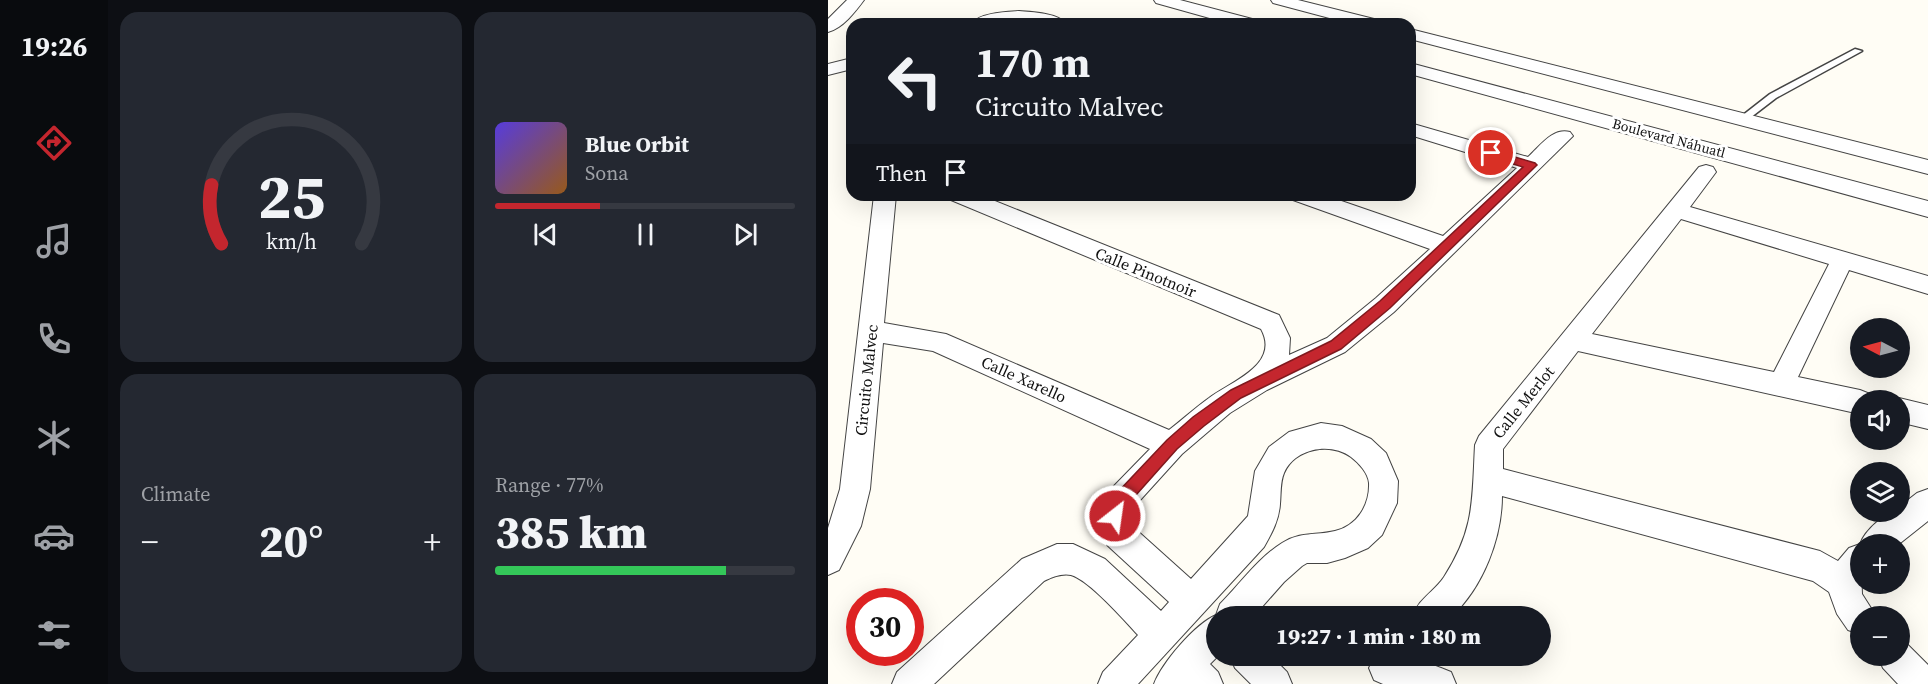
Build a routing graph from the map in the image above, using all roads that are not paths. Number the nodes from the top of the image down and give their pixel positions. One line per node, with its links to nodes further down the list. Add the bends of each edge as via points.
1 (856, 0): 8 (street)
2 (1162, 0): 6 (street)
3 (1289, 1): 7 (street)
4 (1004, 18): 5 (street)
5 (1039, 18)
6 (1228, 18)
7 (1350, 18)
8 (828, 27)
9 (1416, 36): 14 (street)
10 (1858, 51): 14 (lane, via 1773,96)
11 (846, 65): 12 (street)
12 (828, 70)
13 (1416, 70): 23 (street, Boulevard Náhuatl)
14 (1743, 119): 18 (street)
15 (1416, 131): 17 (street)
16 (1563, 136): 17 (street)
17 (1531, 165): 25 (street)
18 (1928, 167)
19 (1706, 172): 24 (street, Calle Merlot)
20 (884, 201): 28 (street, Circuito Malvec)
21 (974, 201): 30 (street, Calle Pinotnoir, via 1270,322 1279,340 1277,354 1272,367)
22 (1318, 201): 25 (street)
23 (1928, 209)
24 (1676, 210): 26 (street); 29 (street, Calle Merlot)
25 (1447, 246): 30 (street, via 1336,345)
26 (1843, 259): 27 (street); 31 (street)
27 (1928, 285)
28 (871, 332): 35 (street, Calle Xarello, via 937,341); 39 (street, Circuito Malvec, via 855,489 846,526)
29 (1573, 340): 31 (street); 36 (street, Calle Merlot, via 1489,445)
30 (1258, 382): 35 (street, via 1220,405)
31 (1782, 384): 32 (street)
32 (1850, 400)
33 (1910, 413): 34 (street)
34 (1928, 417)
35 (1172, 445): 41 (street, via 1122,499 1114,525 1118,534)
36 (1489, 479): 40 (street, via 1820,567); 43 (street, Calle Merlot, via 1487,513 1473,560)
37 (1928, 502): 38 (street)
38 (1888, 534)
39 (828, 560)
40 (1850, 571)
41 (1193, 602): 42 (street, via 1262,522 1270,468 1279,456 1290,446 1318,436 1348,439 1361,446 1379,468 1383,482 1379,512 1370,525 1344,544 1303,548 1289,556); 44 (street)
42 (1242, 606)
43 (1439, 606)
44 (1161, 635): 50 (street, via 1083,563 1063,559 1047,562 1033,570); 51 (street)
45 (1206, 648): 49 (street)
46 (1256, 666): 52 (street)
47 (1905, 666): 54 (street)
48 (1385, 669): 53 (street)
49 (1188, 678)
50 (909, 684)
51 (1115, 684)
52 (1275, 684)
53 (1439, 684)
54 (1922, 684)

